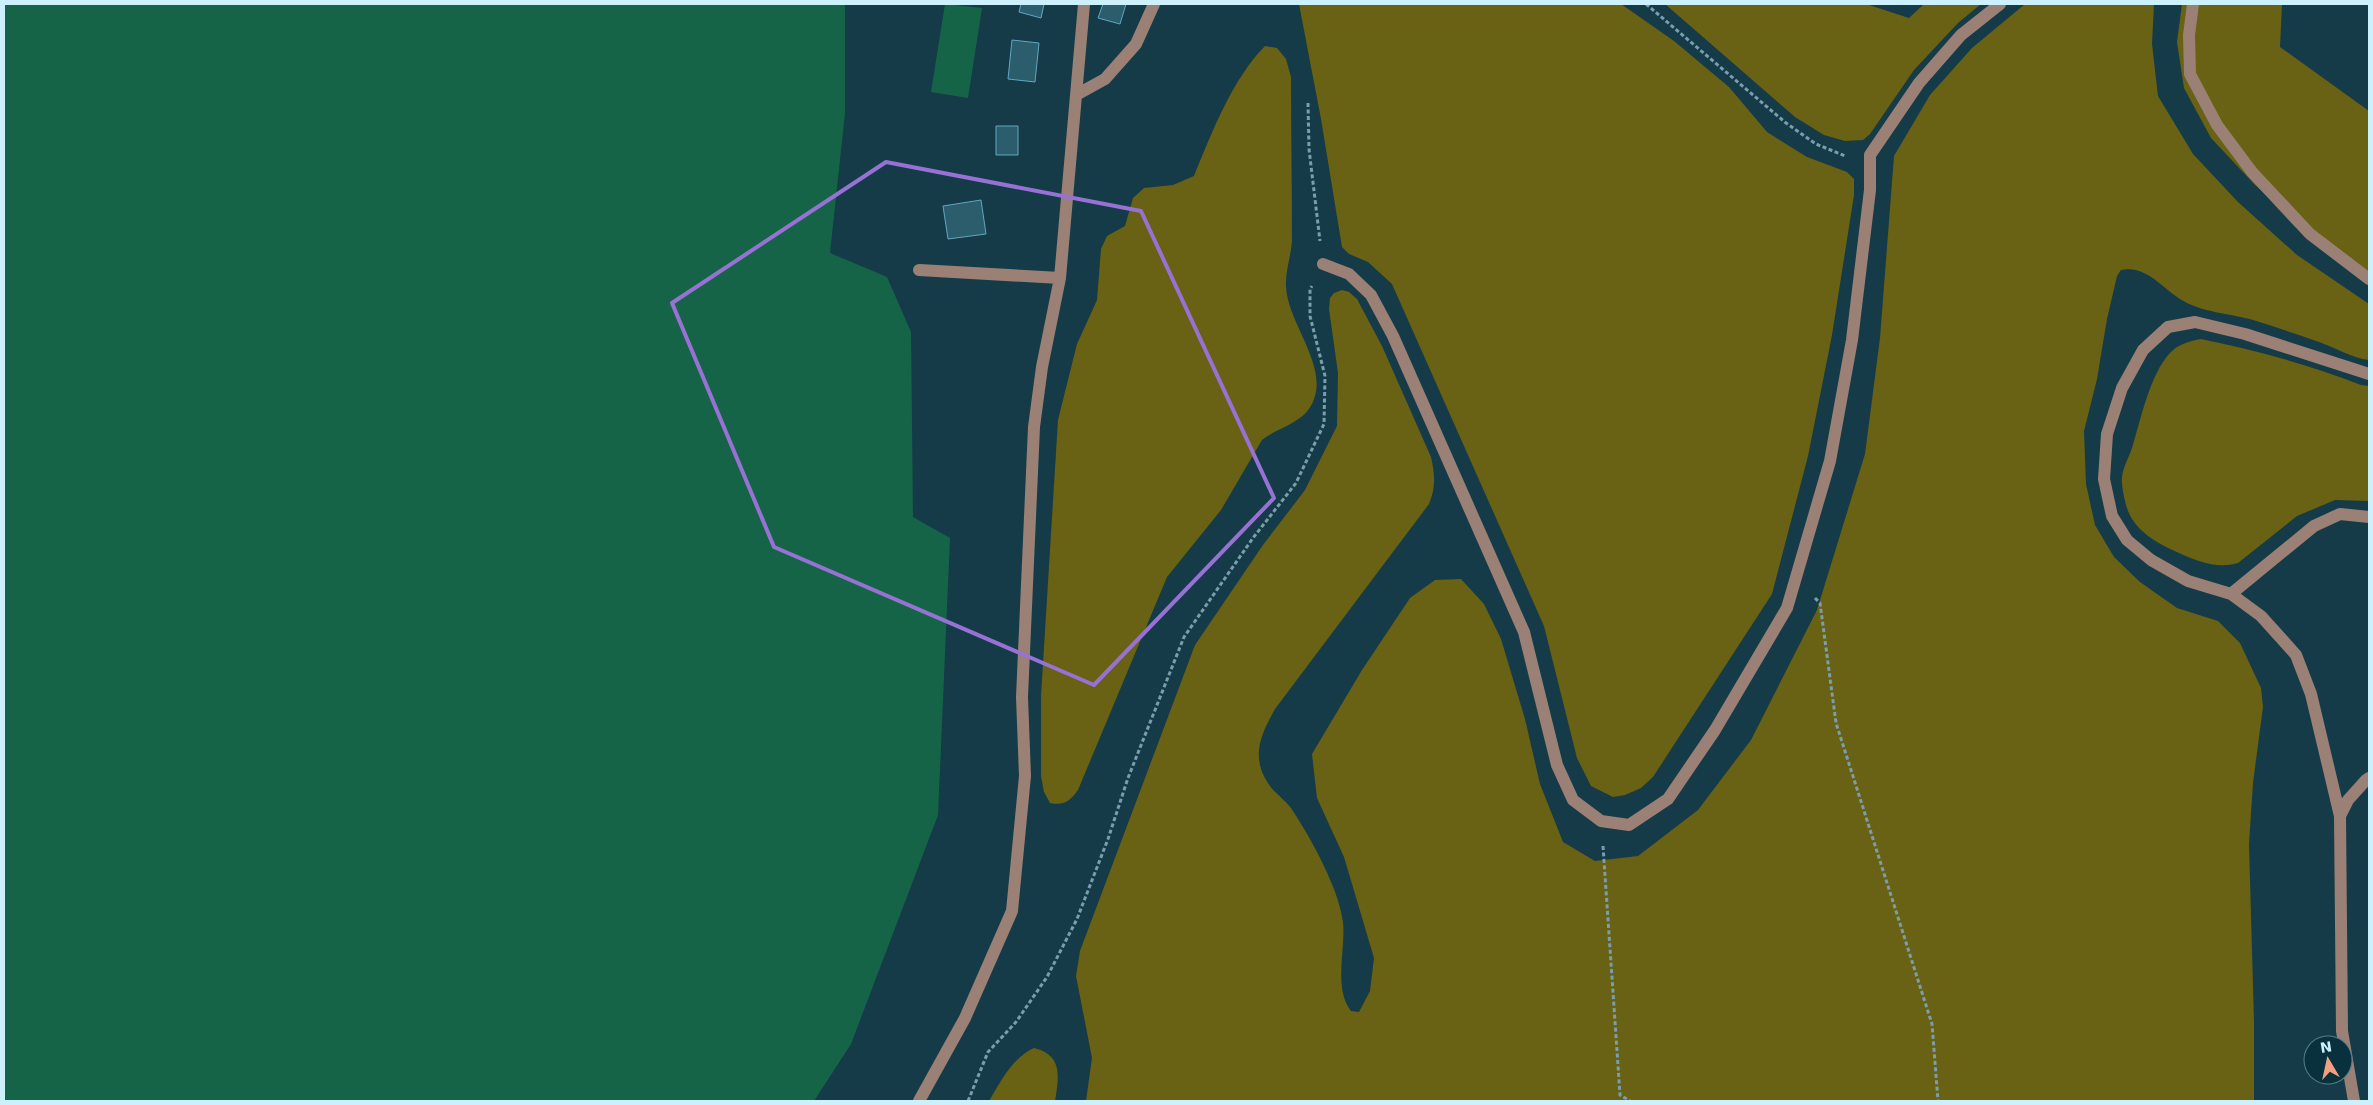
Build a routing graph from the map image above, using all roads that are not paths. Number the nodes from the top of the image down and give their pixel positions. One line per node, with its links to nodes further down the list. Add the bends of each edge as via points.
1 (1084, 4): 5 (lane)
2 (1154, 4): 5 (lane, via 1136,44 1105,79)
3 (2000, 4): 6 (lane, via 1962,35 1919,83 1870,155 1870,190 1852,340 1830,461 1787,608 1715,730 1668,799 1629,825 1601,821 1572,800 1557,765 1524,632 1392,336 1371,295 1349,274)
4 (2193, 4): 9 (lane, via 2189,35 2190,74 2218,125 2252,172 2310,234)
5 (1076, 95): 8 (lane)
6 (1323, 264)
7 (919, 270): 8 (lane)
8 (1060, 278): 15 (lane, via 1034,427 1022,697 1025,776 1012,911 964,1018)
9 (2369, 279)
10 (2369, 374): 12 (lane, via 2254,337 2195,322 2168,327 2143,350 2122,388 2106,434 2104,479 2112,516 2127,540 2151,560 2188,580)
11 (2369, 517): 12 (lane, via 2340,514 2314,526)
12 (2231, 594): 14 (lane, via 2261,616 2296,655 2311,694)
13 (2369, 778): 14 (lane, via 2348,800)
14 (2340, 816): 16 (lane, via 2342,1032)
15 (919, 1101)
16 (2354, 1101)

